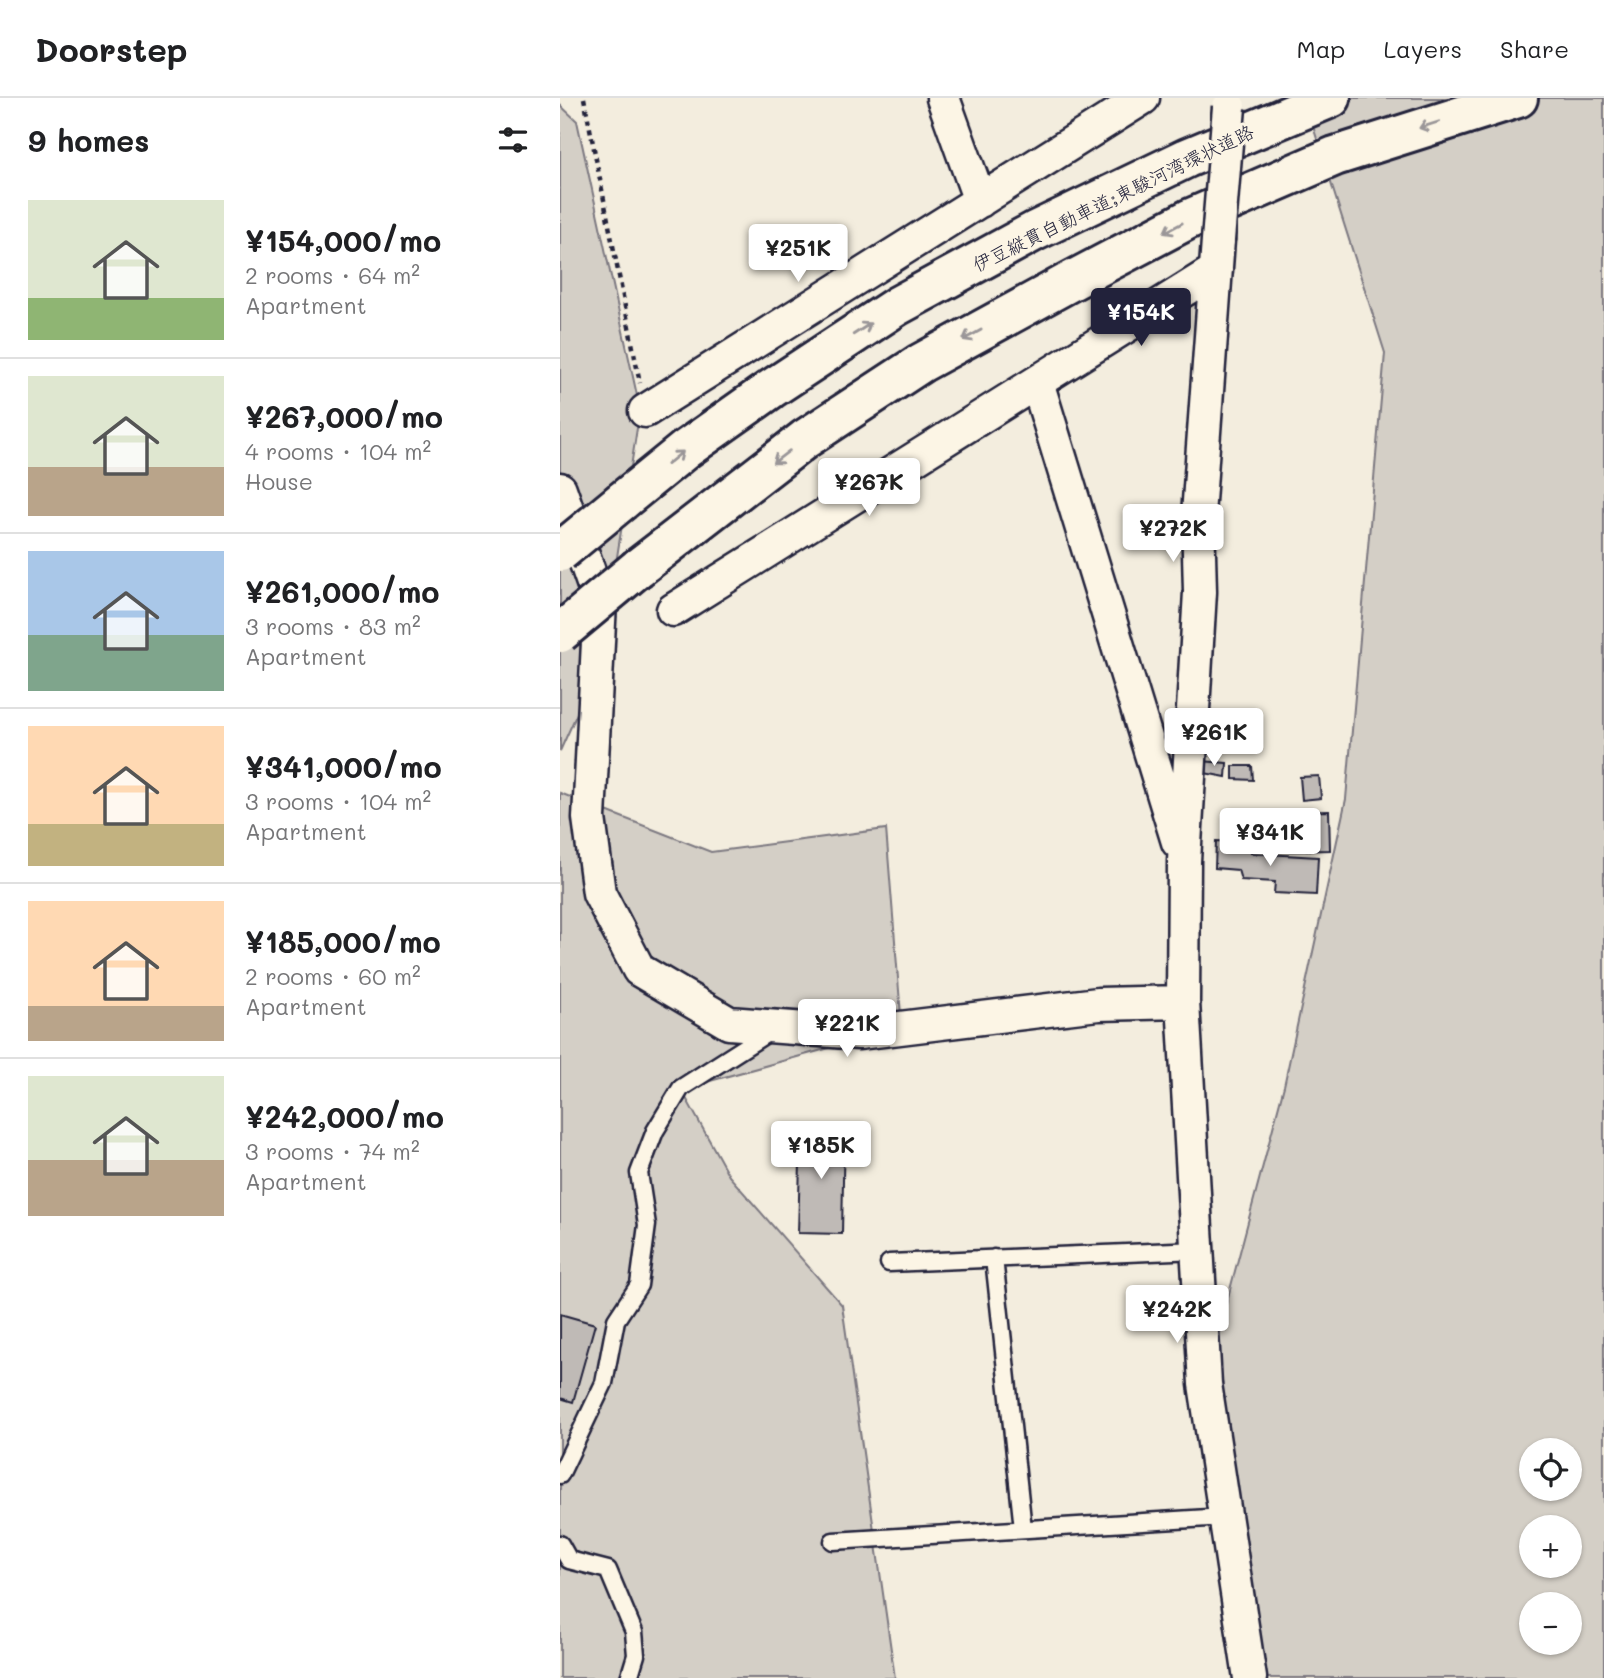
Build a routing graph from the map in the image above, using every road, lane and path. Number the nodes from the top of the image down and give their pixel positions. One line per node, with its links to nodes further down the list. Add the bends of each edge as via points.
1 (584, 98): 10 (path)
2 (943, 98): 7 (street)
3 (1143, 98): 7 (street)
4 (1331, 98): 12 (highway, 伊豆縦貫自動車道;東駿河湾環状道路, one-way to 4, bridge, via 686,449 897,306 1035,231 1187,158)
5 (1518, 98): 14 (highway, one-way to 14, bridge, via 1335,156 1189,219 921,363 804,439)
6 (1229, 103): 8 (street, bridge)
7 (980, 201): 10 (street)
8 (1217, 255): 9 (street); 15 (street, via 1198,515 1200,592)
9 (1037, 382): 13 (street); 15 (street)
10 (645, 411)
11 (560, 489): 17 (street, via 600,603 589,818 599,893 639,970 729,1023)
12 (560, 552)
13 (673, 611)
14 (560, 633)
15 (1184, 861): 16 (street)
16 (1183, 1002): 17 (street, via 1098,1004 859,1033); 18 (street)
17 (777, 1027): 21 (lane, via 681,1088 655,1131 639,1173 647,1225 639,1285 616,1320 604,1383)
18 (1198, 1251): 19 (lane); 22 (street, via 1205,1384)
19 (994, 1258): 20 (lane); 23 (lane)
20 (889, 1263)
21 (560, 1475)
22 (1225, 1517): 23 (lane); 27 (street)
23 (1023, 1529): 24 (lane)
24 (833, 1541)
25 (560, 1544): 26 (lane, via 569,1560 608,1570 634,1632 636,1655)
26 (629, 1678)
27 (1250, 1678)

